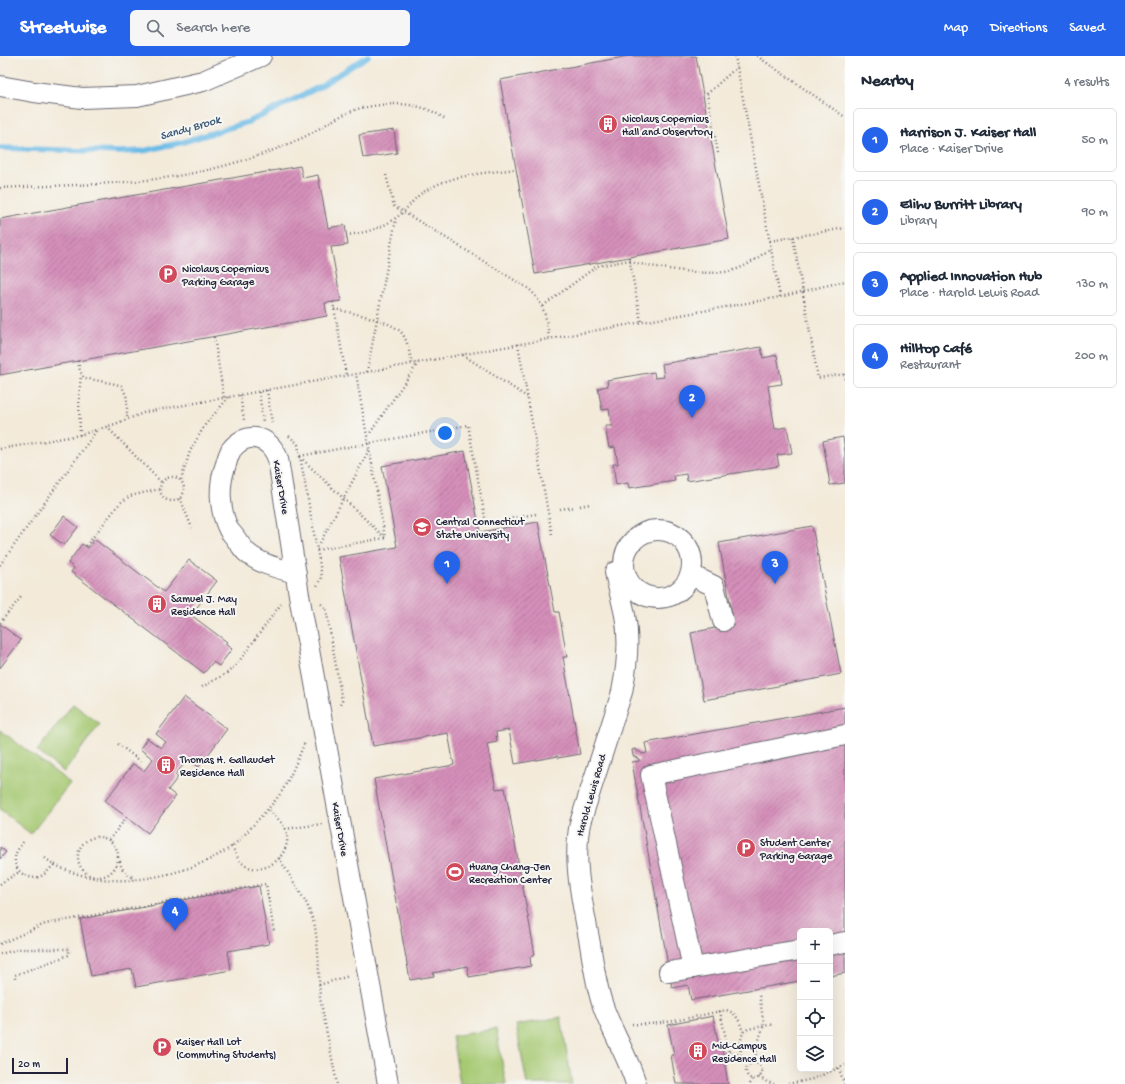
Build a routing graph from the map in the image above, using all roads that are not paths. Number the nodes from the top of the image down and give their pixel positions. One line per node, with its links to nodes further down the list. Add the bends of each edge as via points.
1 (261, 56): 2 (street, via 202,81 137,96 82,98)
2 (0, 86)
3 (620, 571): 5 (street, via 636,591 646,597 658,598 669,597 678,592); 5 (street, via 628,548 636,538 646,532 658,530 678,536 686,544 691,553); 14 (street, Harold Lewis Road, via 628,649 625,674 622,692 580,823 577,857 580,890 602,1004 630,1064)
4 (296, 573): 4 (street, Kaiser Drive, via 275,451 270,444 257,440 238,443 230,451 221,477 221,504 229,529 246,551 268,566); 13 (street, Kaiser Drive)
5 (691, 575): 6 (street, via 714,586)
6 (723, 621)
7 (845, 735): 11 (street, via 652,775)
8 (845, 942): 9 (street)
9 (833, 944)
10 (797, 950): 11 (street)
11 (692, 968): 12 (street)
12 (669, 972)
13 (388, 1084)
14 (636, 1084)

